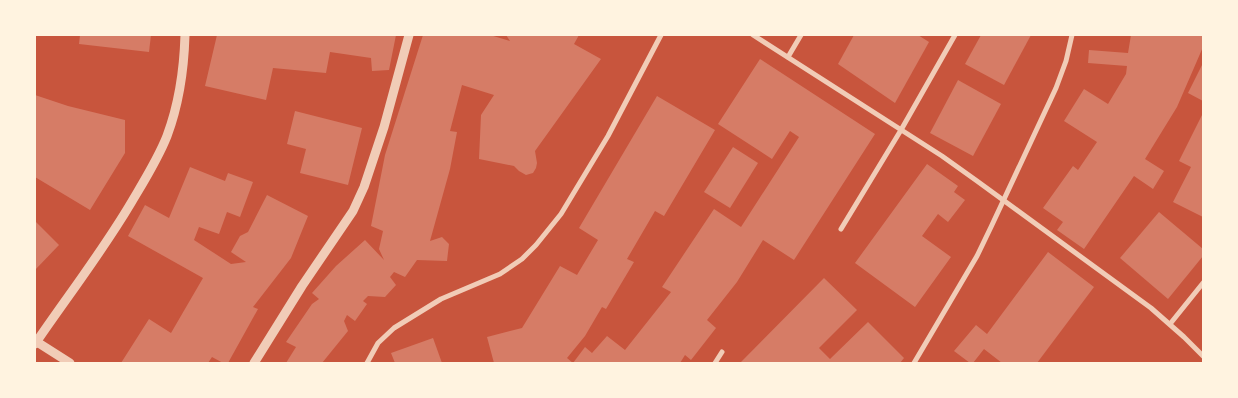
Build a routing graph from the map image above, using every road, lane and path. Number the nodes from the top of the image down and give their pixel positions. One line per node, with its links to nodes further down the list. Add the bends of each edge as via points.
1 (185, 35): 14 (street, via 177,99 167,136 154,163 113,232)
2 (409, 35): 18 (street, via 359,199)
3 (661, 35): 19 (street, via 608,136 561,214 536,245 500,274 441,299 394,328 378,343)
4 (753, 35): 8 (street)
5 (801, 35): 8 (street)
6 (955, 35): 9 (street)
7 (1072, 35): 10 (street, via 1056,88)
8 (788, 57): 9 (street)
9 (901, 130): 10 (street); 11 (street)
10 (1003, 200): 13 (street); 21 (street, via 977,256)
11 (841, 229)
12 (1203, 283): 13 (street)
13 (1170, 324): 16 (street)
14 (36, 343): 17 (street)
15 (722, 352): 20 (street)
16 (1203, 356)
17 (70, 363)
18 (254, 363)
19 (367, 363)
20 (715, 363)
21 (914, 363)

